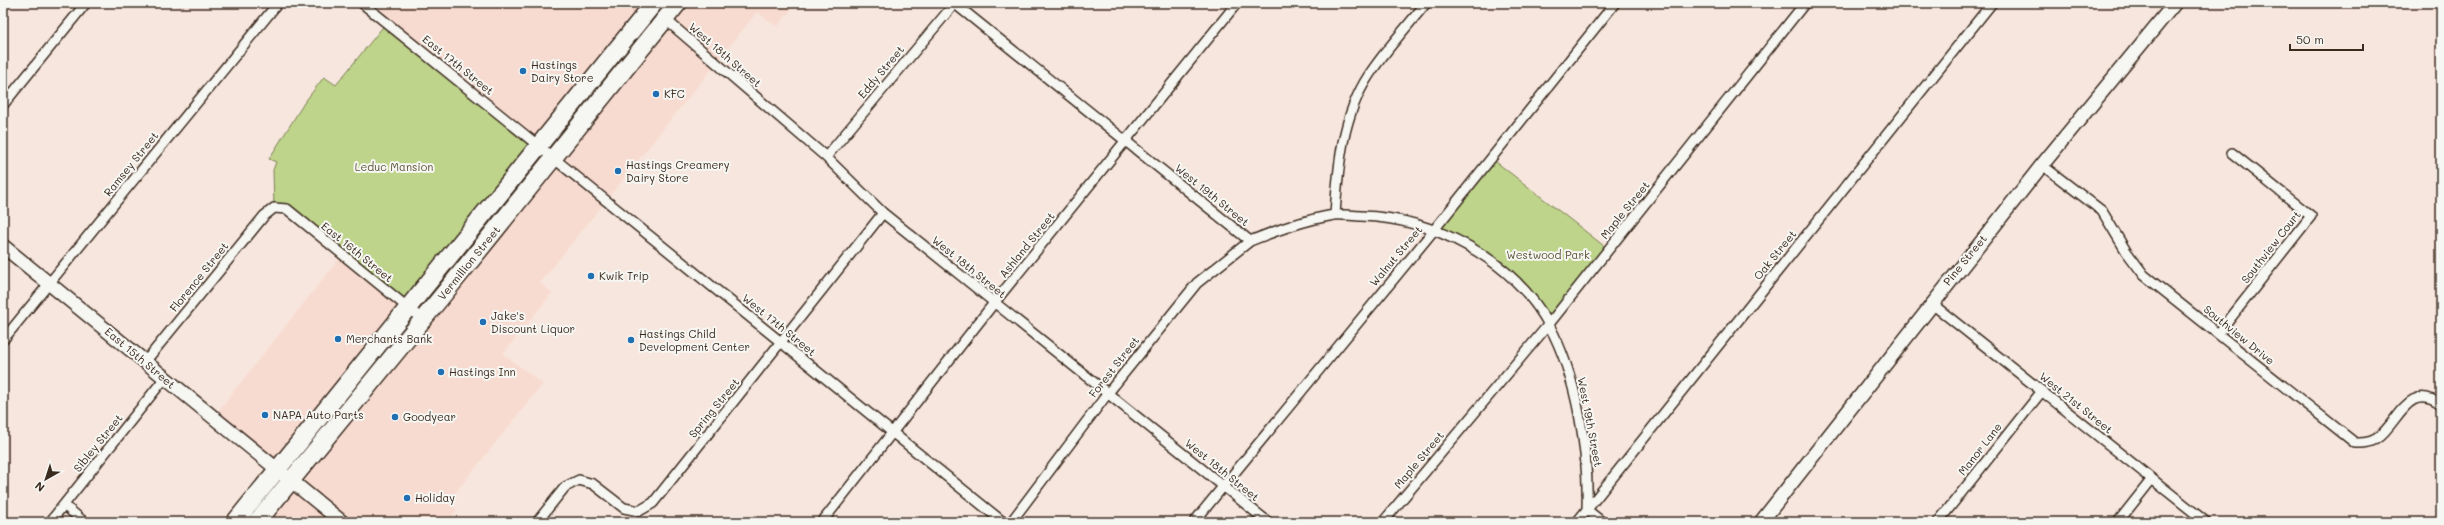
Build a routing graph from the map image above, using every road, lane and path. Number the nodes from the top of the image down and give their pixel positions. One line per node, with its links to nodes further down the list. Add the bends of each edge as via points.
1 (86, 3): 14 (street)
2 (278, 3): 27 (street, Ramsey Street)
3 (362, 3): 16 (street, East 17th Street)
4 (655, 3): 13 (street); 16 (highway, Vermillion Street)
5 (678, 3): 13 (highway, Vermillion Street)
6 (954, 3): 15 (street, West 19th Street); 18 (street, Eddy Street)
7 (1238, 3): 15 (street, Ashland Street)
8 (1426, 3): 23 (street, via 1369,75 1346,126 1338,170)
9 (1615, 3): 24 (street, Walnut Street)
10 (1805, 3): 32 (street, Maple Street)
11 (1992, 3): 47 (street, Oak Street)
12 (2175, 3): 20 (street, Pine Street)
13 (665, 20): 18 (street, West 18th Street); 19 (highway, Vermillion Street)
14 (3, 105)
15 (1126, 141): 25 (street, West 19th Street); 28 (street, Ashland Street)
16 (540, 146): 19 (street, West 17th Street); 30 (highway, Vermillion Street)
17 (2232, 153): 33 (street, Southview Court, via 2311,216)
18 (826, 157): 22 (street, West 18th Street)
19 (554, 158): 31 (highway, Vermillion Street); 35 (street, West 17th Street)
20 (2042, 165): 29 (street, Pine Street); 33 (street, Southview Drive, via 2102,211 2144,275)
21 (274, 208): 30 (street, East 16th Street, via 287,209); 36 (street, Florence Street, via 264,216)
22 (883, 213): 28 (street, West 18th Street); 35 (street, Spring Street)
23 (1335, 215): 24 (street, West 19th Street, via 1385,217); 25 (street, West 19th Street, via 1291,224)
24 (1434, 230): 32 (street, West 19th Street, via 1474,250 1499,268 1536,306); 45 (street, Walnut Street)
25 (1250, 241): 39 (street, Forest Street, via 1197,283)
26 (3, 246): 27 (street, East 15th Street)
27 (49, 283): 34 (street, Ramsey Street); 36 (street, East 15th Street)
28 (994, 303): 39 (street, West 18th Street); 41 (street, Ashland Street)
29 (1931, 303): 38 (street, West 21st Street); 62 (street, Pine Street)
30 (408, 308): 31 (street, East 16th Street); 42 (highway, Vermillion Street)
31 (423, 320): 44 (highway, Vermillion Street)
32 (1548, 324): 47 (street, West 19th Street, via 1572,383 1588,479); 59 (street, Maple Street)
33 (2218, 334): 40 (street, Southview Drive, via 2355,443 2366,444 2377,438 2410,401 2422,398)
34 (3, 340)
35 (782, 342): 41 (street, West 17th Street); 53 (street, Spring Street, via 652,503 639,511 624,508 593,484 579,480 565,487)
36 (145, 362): 37 (street, East 15th Street)
37 (164, 379): 42 (street, East 15th Street); 46 (street, Sibley Street)
38 (2042, 391): 43 (street, West 21st Street); 63 (street, Manor Lane)
39 (1108, 393): 45 (street, West 18th Street); 56 (street, Forest Street)
40 (2441, 405)
41 (894, 433): 54 (street, Ashland Street); 55 (street, West 17th Street)
42 (278, 469): 44 (street, East 15th Street); 50 (highway, Vermillion Street)
43 (2152, 479): 64 (street); 65 (street, West 21st Street)
44 (291, 480): 51 (highway, Vermillion Street); 52 (street, East 15th Street)
45 (1222, 485): 57 (street, Walnut Street); 58 (street, West 18th Street)
46 (64, 505): 48 (street, Sibley Street); 49 (street)
47 (1587, 510): 60 (street, Oak Street); 61 (street)
48 (50, 522)
49 (84, 522)
50 (235, 522)
51 (257, 522)
52 (342, 522)
53 (537, 522)
54 (822, 522)
55 (1004, 522)
56 (1011, 522)
57 (1194, 522)
58 (1268, 522)
59 (1383, 522)
60 (1577, 522)
61 (1602, 522)
62 (1761, 522)
63 (1938, 522)
64 (2118, 522)
65 (2206, 522)

